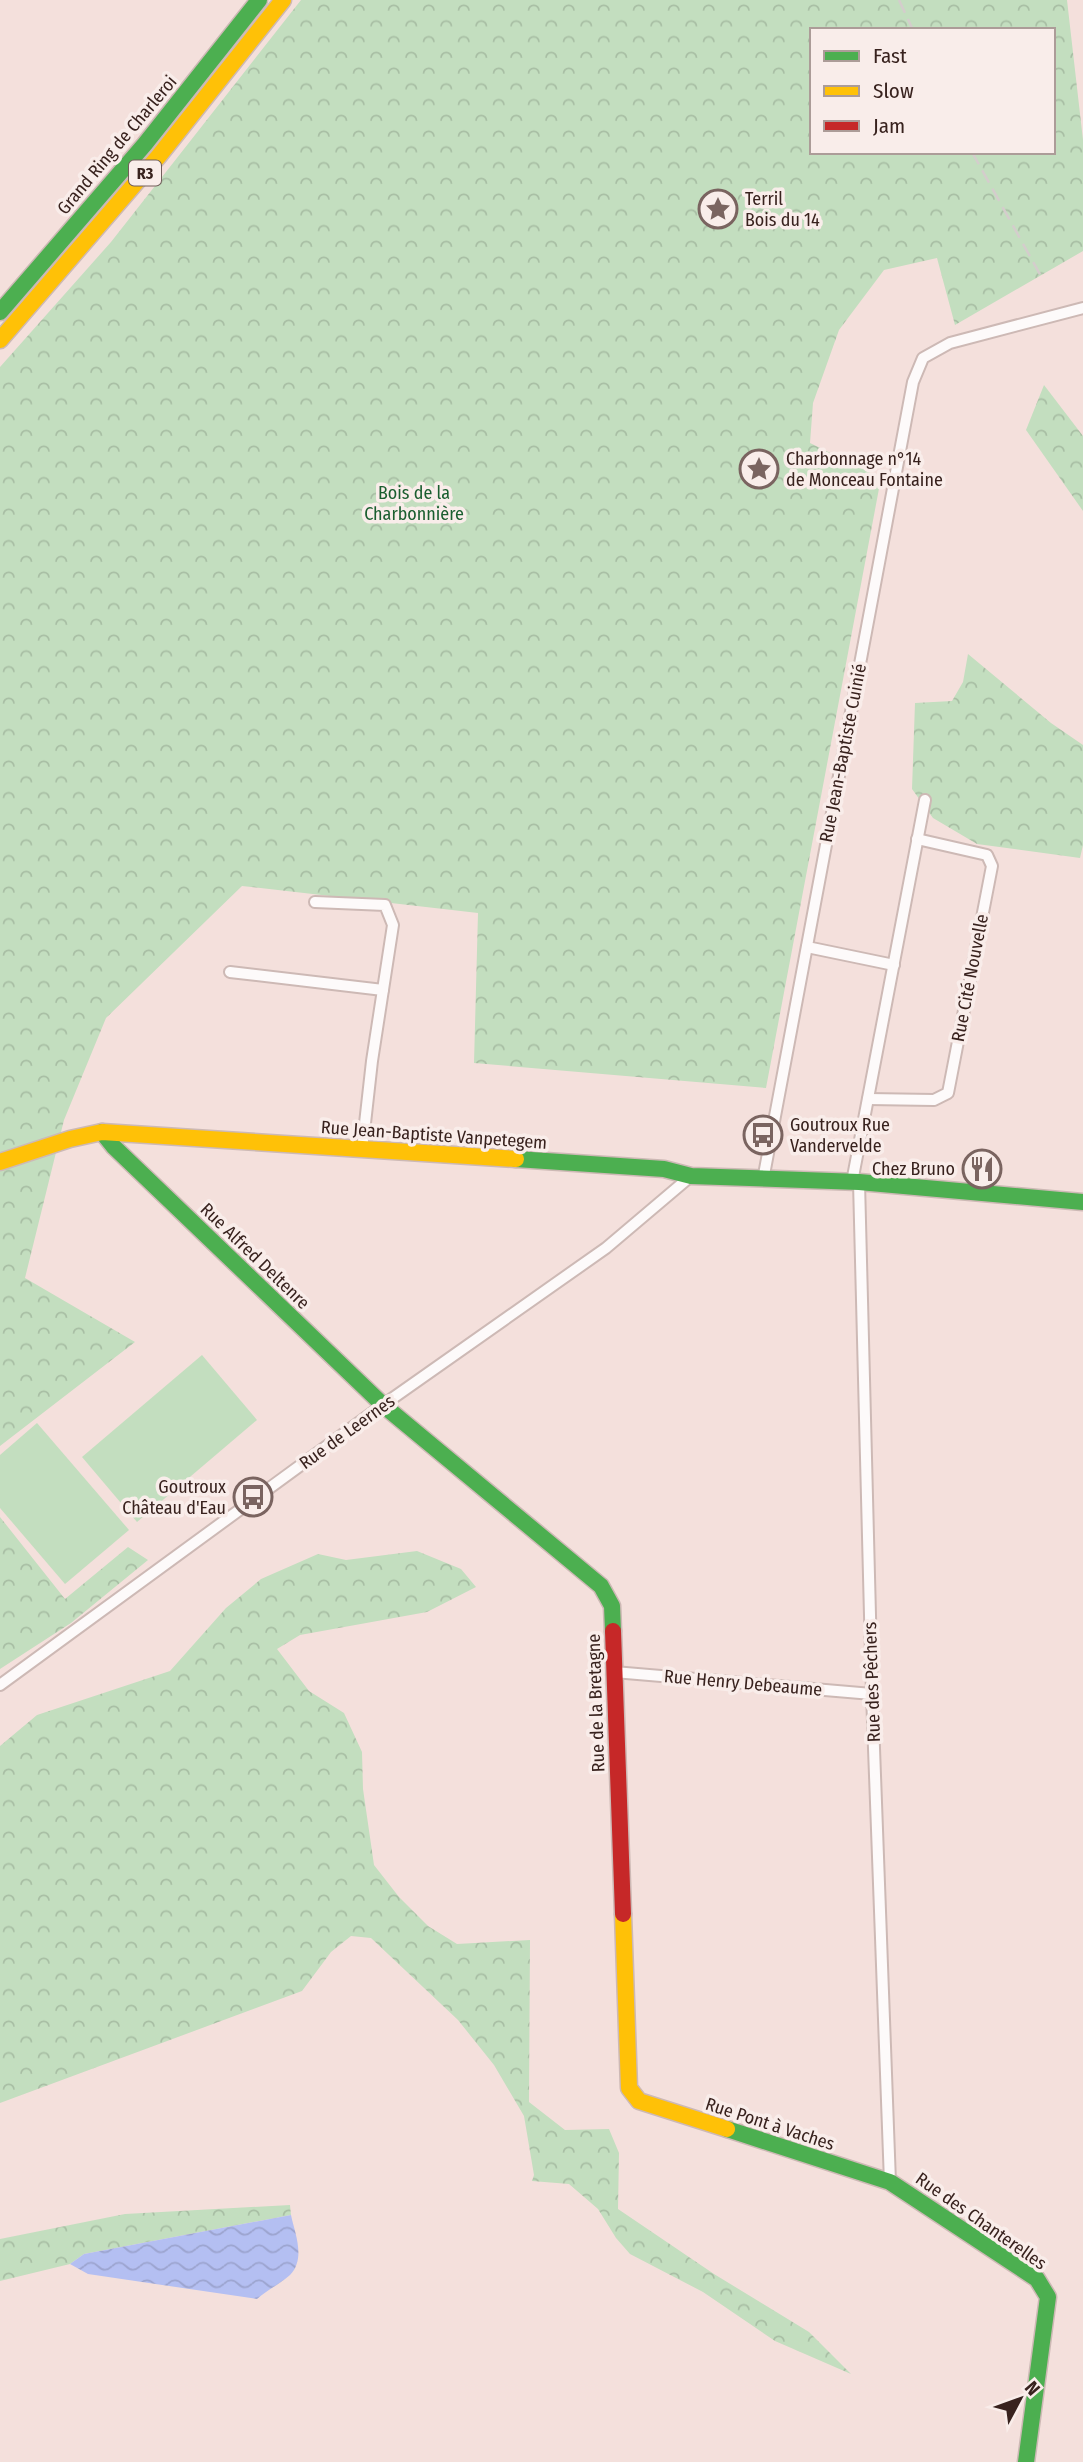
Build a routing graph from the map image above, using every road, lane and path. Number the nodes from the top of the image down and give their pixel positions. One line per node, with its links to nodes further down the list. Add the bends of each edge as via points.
1 (259, 0): 4 (main road, Grand Ring de Charleroi / R3, via 145,144)
2 (282, 0): 5 (main road, R3, via 158,157)
3 (1083, 308): 9 (street, Rue Jean-Baptiste Cuinié, via 950,342 923,358 913,382)
4 (0, 312)
5 (0, 340)
6 (925, 800): 7 (street)
7 (917, 839): 10 (street); 13 (street, Rue Cité Nouvelle, via 987,855 992,866 948,1093 934,1100)
8 (315, 902): 12 (street, via 385,905 393,925)
9 (807, 947): 10 (street); 18 (street, Rue Jean-Baptiste Cuinié)
10 (894, 965): 13 (street)
11 (230, 972): 12 (street)
12 (383, 990): 15 (street)
13 (868, 1098): 19 (street)
14 (102, 1132): 15 (main road, Rue Jean-Baptiste Vanpetegem); 16 (main road, Rue Jean-Baptiste Vanpetegem); 21 (main road, Rue Alfred Deltenre)
15 (362, 1150): 17 (main road, Rue Jean-Baptiste Vanpetegem, via 664,1169)
16 (0, 1162)
17 (691, 1176): 18 (main road, Rue Jean-Baptiste Vanpetegem); 21 (street, Rue de Leernes, via 606,1248)
18 (763, 1180): 19 (main road, Rue Jean-Baptiste Vanpetegem)
19 (855, 1182): 20 (main road, Rue Jean-Baptiste Vanpetegem); 24 (street, Rue des Pêchers)
20 (1083, 1202)
21 (383, 1405): 22 (main road, Rue de la Bretagne, via 601,1586 612,1606); 23 (street, Rue de Leernes)
22 (614, 1672): 24 (street, Rue Henry Debeaume); 25 (main road, Rue de la Bretagne, via 629,2088)
23 (0, 1685)
24 (872, 1693): 26 (street, Rue des Pêchers)
25 (639, 2101): 26 (main road, Rue Pont à Vaches)
26 (890, 2182): 27 (main road, Rue des Chanterelles, via 1037,2279 1048,2297)
27 (1026, 2462)

